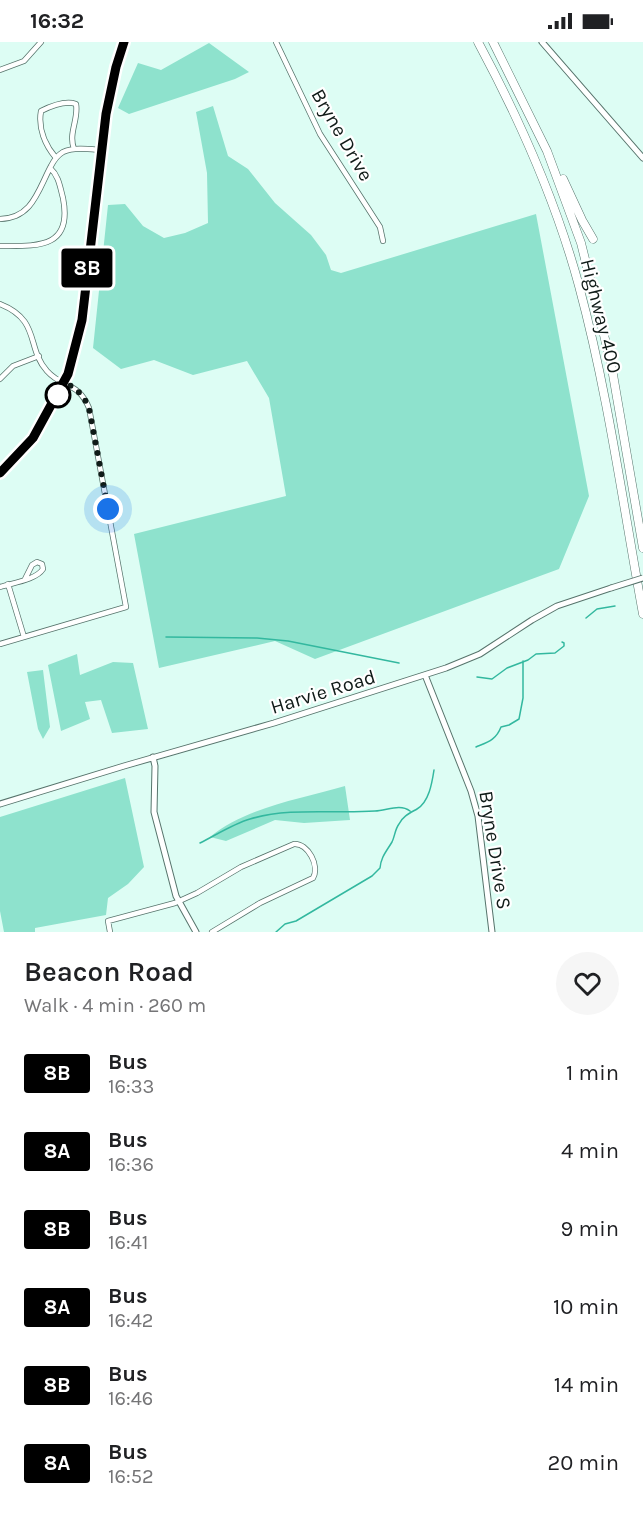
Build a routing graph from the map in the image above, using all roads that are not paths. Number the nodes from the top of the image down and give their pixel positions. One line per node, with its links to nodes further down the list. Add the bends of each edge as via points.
1 (40, 42): 7 (street, via 24,61)
2 (124, 42): 9 (main road)
3 (276, 42): 16 (street, Bryne Drive, via 320,134 380,227)
4 (478, 42): 28 (highway, Highway 400, via 543,178 579,286 598,363)
5 (494, 42): 10 (highway, Highway 400)
6 (542, 42): 12 (street)
7 (0, 70)
8 (74, 149): 9 (street); 11 (street); 11 (street, via 76,104 54,104 41,111 40,118 46,146)
9 (100, 150): 21 (main road, via 82,320)
10 (547, 151): 15 (highway); 23 (highway, Highway 400, via 581,243 611,363)
11 (56, 158): 13 (street)
12 (643, 158)
13 (50, 168): 14 (street, via 25,212); 17 (street, via 60,183 66,213 58,233 37,246)
14 (0, 219)
15 (593, 239)
16 (383, 240)
17 (0, 246)
18 (0, 304): 19 (street, via 20,315)
19 (39, 356): 20 (street, via 13,366); 21 (street, via 48,373)
20 (0, 380)
21 (64, 382): 22 (main road, via 33,438); 29 (street, via 79,391 89,408 126,607)
22 (0, 473)
23 (643, 548)
24 (643, 578): 31 (street, Harvie Road, bridge, via 557,606 480,654)
25 (26, 579): 26 (street)
26 (8, 584): 27 (street); 29 (street)
27 (0, 587)
28 (643, 614)
29 (24, 637): 30 (street)
30 (0, 644)
31 (425, 675): 32 (street, Harvie Road); 38 (street, Bryne Drive S, via 478,816)
32 (153, 757): 33 (street, Harvie Road); 34 (street, via 154,812)
33 (0, 804)
34 (179, 901): 35 (street, via 108,921); 36 (street); 37 (street, via 294,844 307,849 315,867 313,878)
35 (110, 932)
36 (196, 932)
37 (212, 932)
38 (492, 932)

